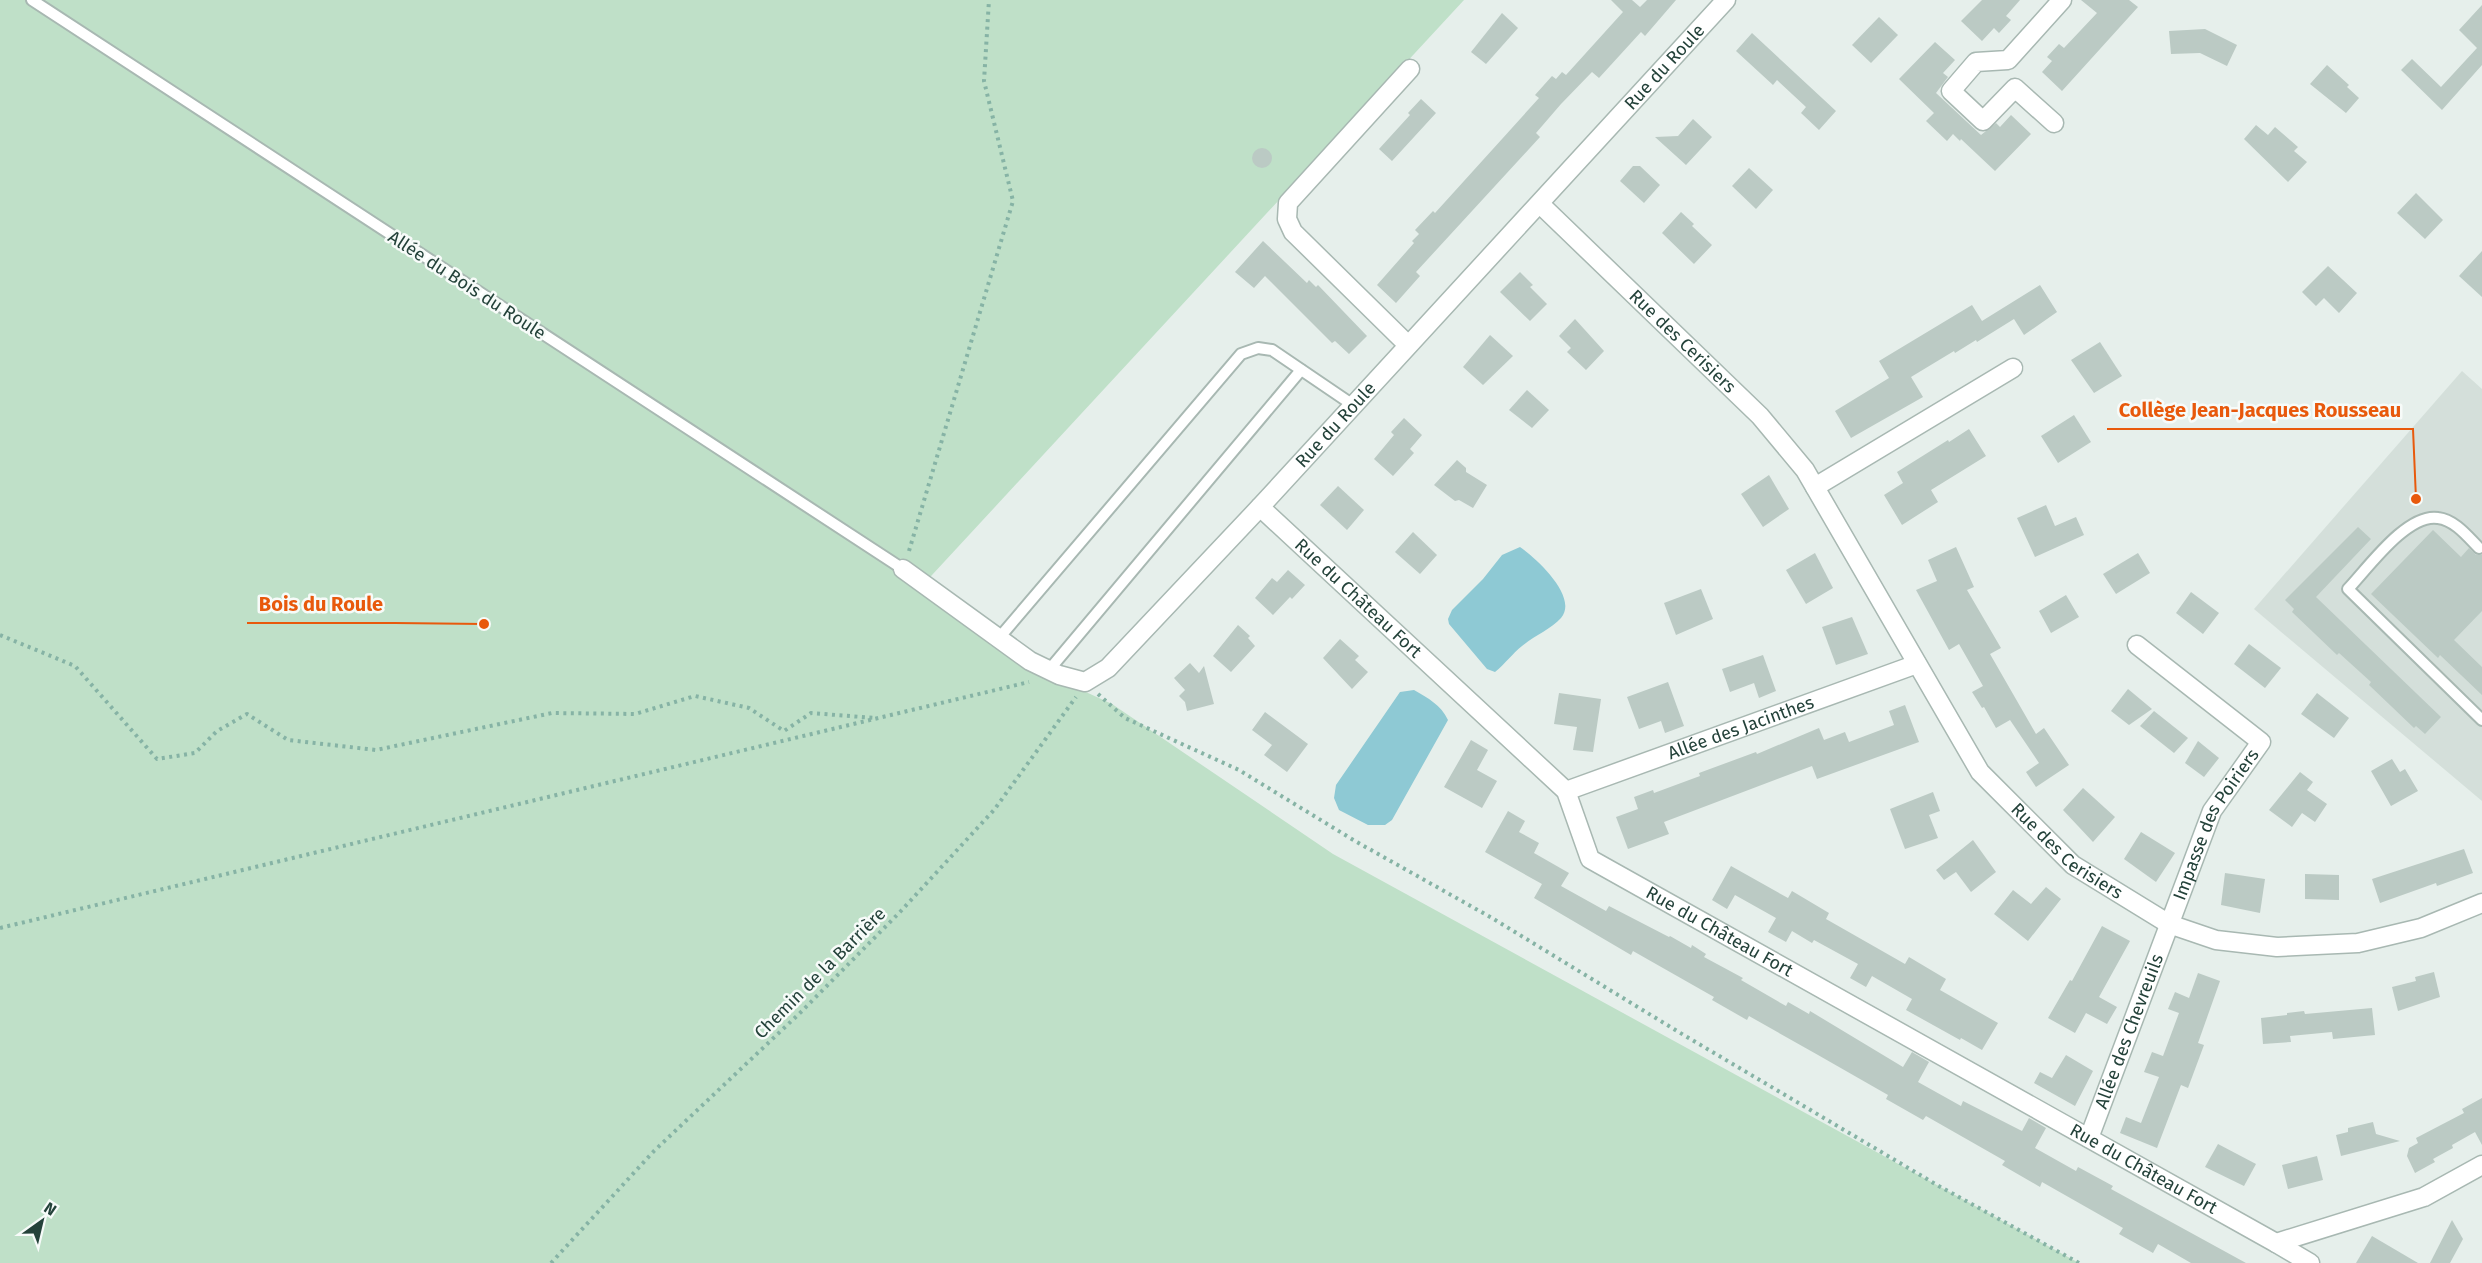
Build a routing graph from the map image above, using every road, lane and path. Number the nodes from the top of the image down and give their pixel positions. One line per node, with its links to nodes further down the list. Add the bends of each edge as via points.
1 (32, 0): 17 (lane, Allée du Bois du Roule)
2 (989, 0): 17 (path, via 984,81 1013,201)
3 (1726, 0): 9 (street, Rue du Roule)
4 (2062, 0): 5 (street)
5 (2008, 60): 7 (street); 7 (street, via 1976,62 1951,91 1983,121)
6 (1410, 69): 10 (street, via 1288,203 1287,219 1293,232)
7 (2015, 88): 8 (street)
8 (2054, 123)
9 (1540, 204): 10 (street, Rue du Roule); 14 (street, Rue des Cerisiers, via 1760,416)
10 (1408, 345): 13 (street, Rue du Roule)
11 (2013, 368): 14 (street)
12 (1301, 370): 13 (lane); 19 (lane, via 1272,350 1258,348 1241,354); 22 (lane)
13 (1353, 405): 15 (street, Rue du Roule)
14 (1815, 487): 21 (street, Rue des Cerisiers)
15 (1260, 507): 23 (street, Rue du Roule, via 1108,668); 26 (street, Rue du Château Fort)
16 (2479, 548): 25 (lane, via 2455,525 2428,518 2413,523 2348,588)
17 (903, 569): 19 (street)
18 (0, 635): 24 (path, via 75,666 157,759 195,753 217,731 247,714 288,740 376,750 552,713 635,714 695,696 749,708 784,731 811,713)
19 (999, 638): 22 (street)
20 (2137, 645): 28 (street, Impasse des Poiriers, via 2261,742 2212,811)
21 (1917, 664): 26 (street, Allée des Jacinthes); 28 (street, Rue des Cerisiers, via 1980,772 2073,866)
22 (1054, 673): 23 (street); 24 (path)
23 (1085, 682): 33 (path, Chemin de la Barrière, via 994,810 801,1012 654,1151); 34 (path, via 1125,718 1239,770 1937,1185)
24 (878, 718): 29 (path)
25 (2482, 720)
26 (1566, 790): 30 (street, Rue du Château Fort, via 1590,859)
27 (2482, 903): 28 (street, Rue des Cerisiers, via 2421,928 2358,943 2277,947 2216,940)
28 (2169, 924): 30 (street, Allée des Chevreuils)
29 (0, 928)
30 (2089, 1138): 32 (street, Rue du Château Fort)
31 (2482, 1165): 32 (street, via 2424,1197)
32 (2276, 1243): 35 (street, Rue du Château Fort)
33 (553, 1262)
34 (2079, 1263)
35 (2310, 1263)

